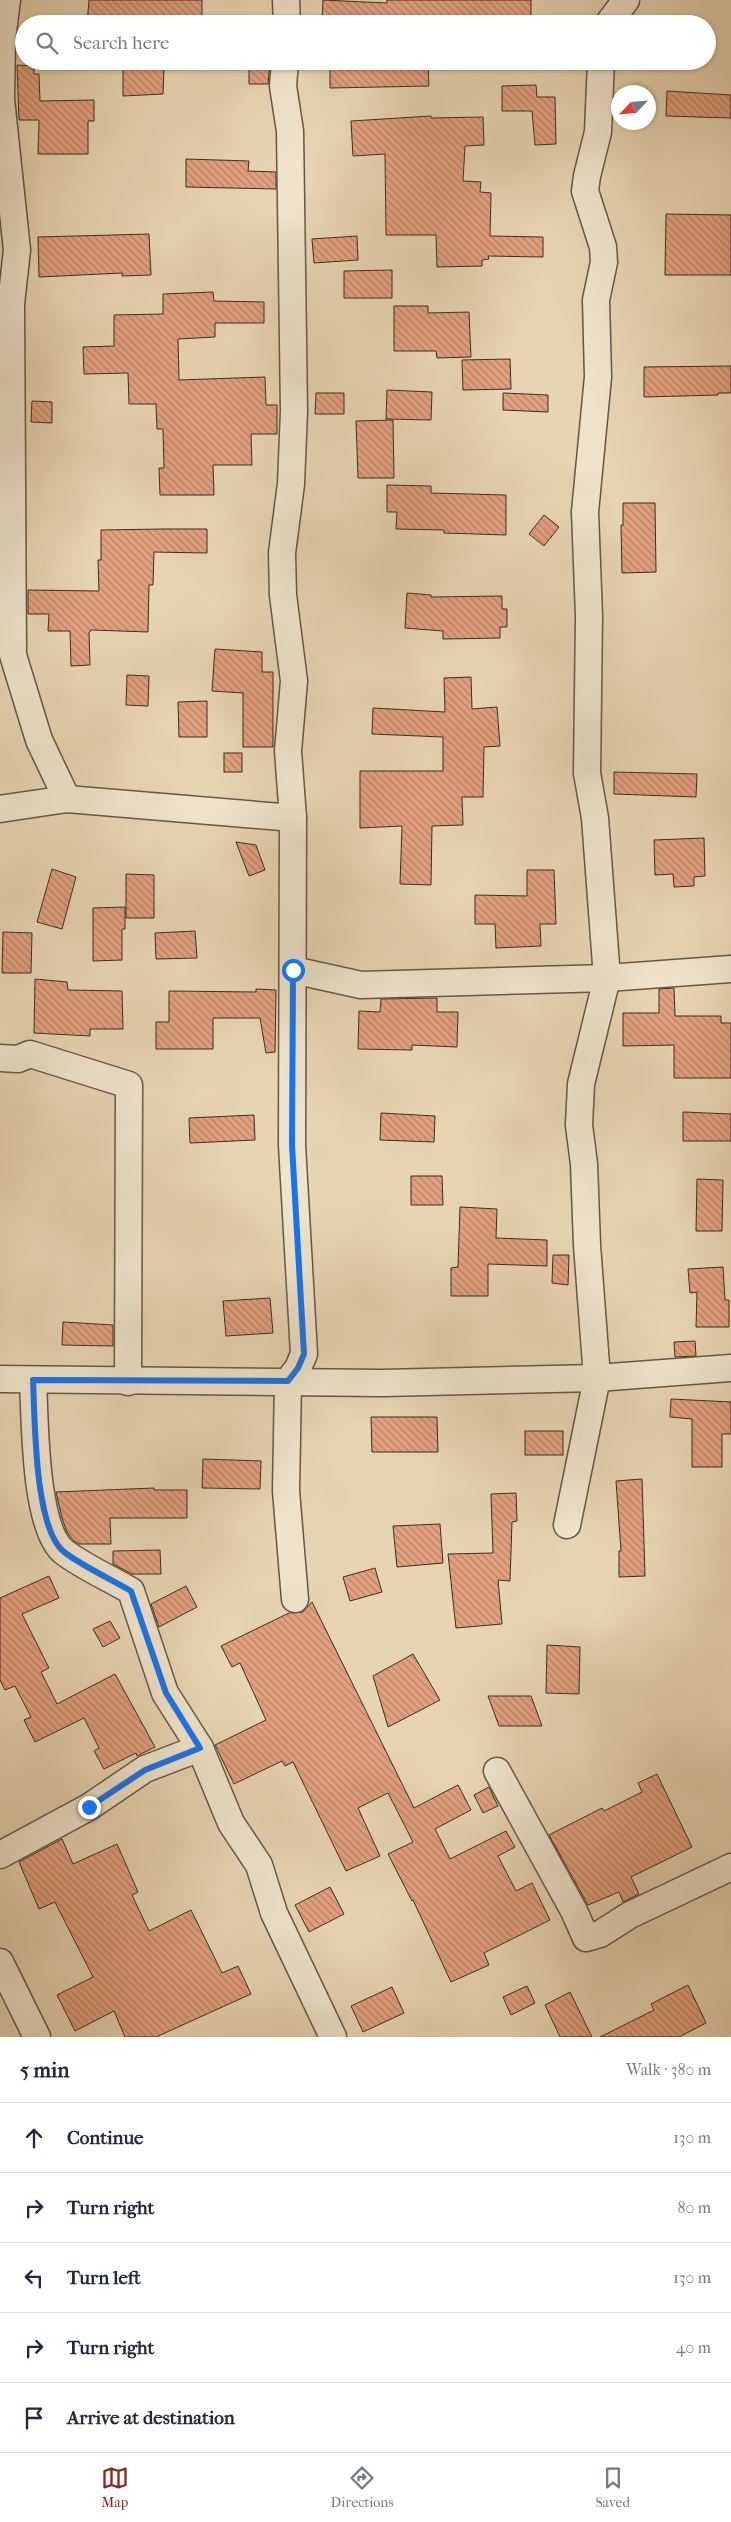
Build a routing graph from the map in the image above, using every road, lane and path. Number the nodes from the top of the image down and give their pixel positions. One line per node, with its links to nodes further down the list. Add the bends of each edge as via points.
1 (7, 0): 8 (street, via 2,40 1,99)
2 (286, 0): 4 (street)
3 (626, 0): 5 (street)
4 (287, 15)
5 (615, 15)
6 (284, 70): 11 (street, via 283,86 290,131 294,411 291,484 282,553 283,595 294,681 288,751)
7 (601, 70): 14 (street, via 598,132 585,191 603,247 604,262 596,300 598,377 585,512 589,616 587,773 595,818)
8 (7, 218): 9 (street, via 17,250 11,304 13,655 39,740)
9 (67, 799): 10 (street); 11 (street)
10 (0, 809)
11 (293, 818): 13 (street)
12 (731, 969): 14 (street)
13 (293, 970): 14 (street, via 361,985); 16 (street, via 292,1145)
14 (607, 978): 18 (street, via 580,1084 579,1125)
15 (0, 1058): 23 (street, via 18,1060 30,1054 129,1085)
16 (304, 1354): 21 (street); 22 (street)
17 (731, 1368): 18 (street)
18 (597, 1378): 22 (street, via 383,1383); 24 (street)
19 (0, 1379): 20 (street)
20 (33, 1380): 23 (street); 26 (street, via 38,1477 48,1524 62,1551 131,1591 166,1693)
21 (288, 1381): 22 (street); 23 (street); 25 (street, via 286,1491)
22 (329, 1381)
23 (128, 1382)
24 (566, 1525)
25 (295, 1599)
26 (200, 1748): 28 (street, via 145,1770 89,1807); 32 (street, via 231,1823 259,1866 274,1913)
27 (497, 1771): 29 (street, via 586,1938 600,1934 630,1915)
28 (0, 1855)
29 (731, 1867)
30 (0, 1962): 31 (street)
31 (37, 2037)
32 (333, 2037)

